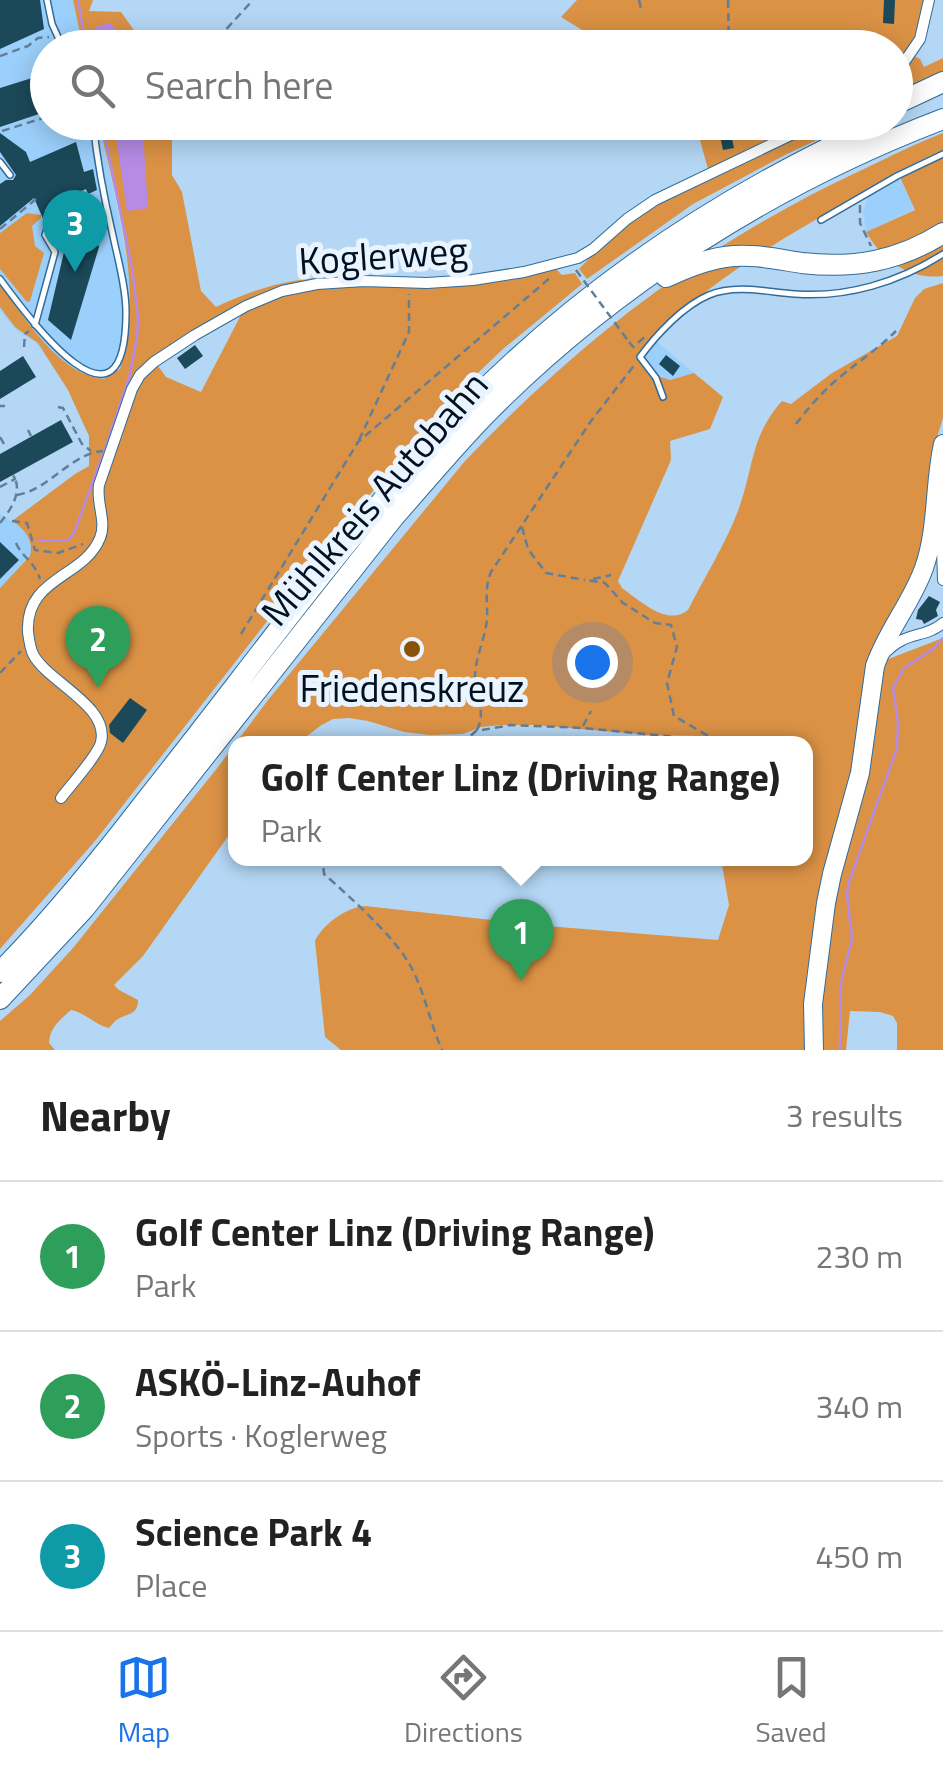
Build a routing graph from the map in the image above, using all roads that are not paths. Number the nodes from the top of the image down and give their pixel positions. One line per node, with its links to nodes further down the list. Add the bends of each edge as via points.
1 (46, 0): 3 (lane)
2 (929, 0): 4 (street)
3 (55, 30)
4 (913, 49)
5 (943, 82): 6 (highway)
6 (913, 96)
7 (943, 98): 8 (highway)
8 (913, 110)
9 (943, 119): 10 (highway, Mühlkreis Autobahn)
10 (913, 132)
11 (95, 140): 26 (lane, via 126,310 119,358 108,373 83,370)
12 (779, 140): 33 (street, Koglerweg, via 655,200 573,266 282,291 154,362 132,389 99,486 102,534 30,611 34,657 90,710 101,731 101,746)
13 (843, 140): 16 (highway)
14 (845, 140): 16 (highway, Mühlkreis Autobahn)
15 (893, 140): 25 (highway, Mühlkreis Autobahn, via 752,210)
16 (841, 142): 34 (highway, Mühlkreis Autobahn, via 684,228 585,300 490,383 378,506 120,834)
17 (943, 154): 20 (lane)
18 (0, 162): 19 (lane)
19 (10, 175)
20 (821, 220)
21 (48, 226): 26 (lane, via 45,235 56,252)
22 (943, 233): 25 (highway, via 901,255 861,265 754,256 712,260)
23 (943, 254): 27 (lane, via 864,289 710,295 640,357)
24 (0, 279): 26 (lane)
25 (627, 293): 35 (highway, Mühlkreis Autobahn, via 521,381 436,469 84,910)
26 (35, 324)
27 (664, 397)
28 (943, 444): 29 (main road)
29 (936, 490): 30 (street); 32 (main road, via 925,566)
30 (943, 580)
31 (943, 623): 32 (street, via 902,638)
32 (875, 666): 36 (main road, via 860,773 826,903)
33 (60, 798)
34 (0, 972)
35 (0, 999)
36 (814, 1050)

